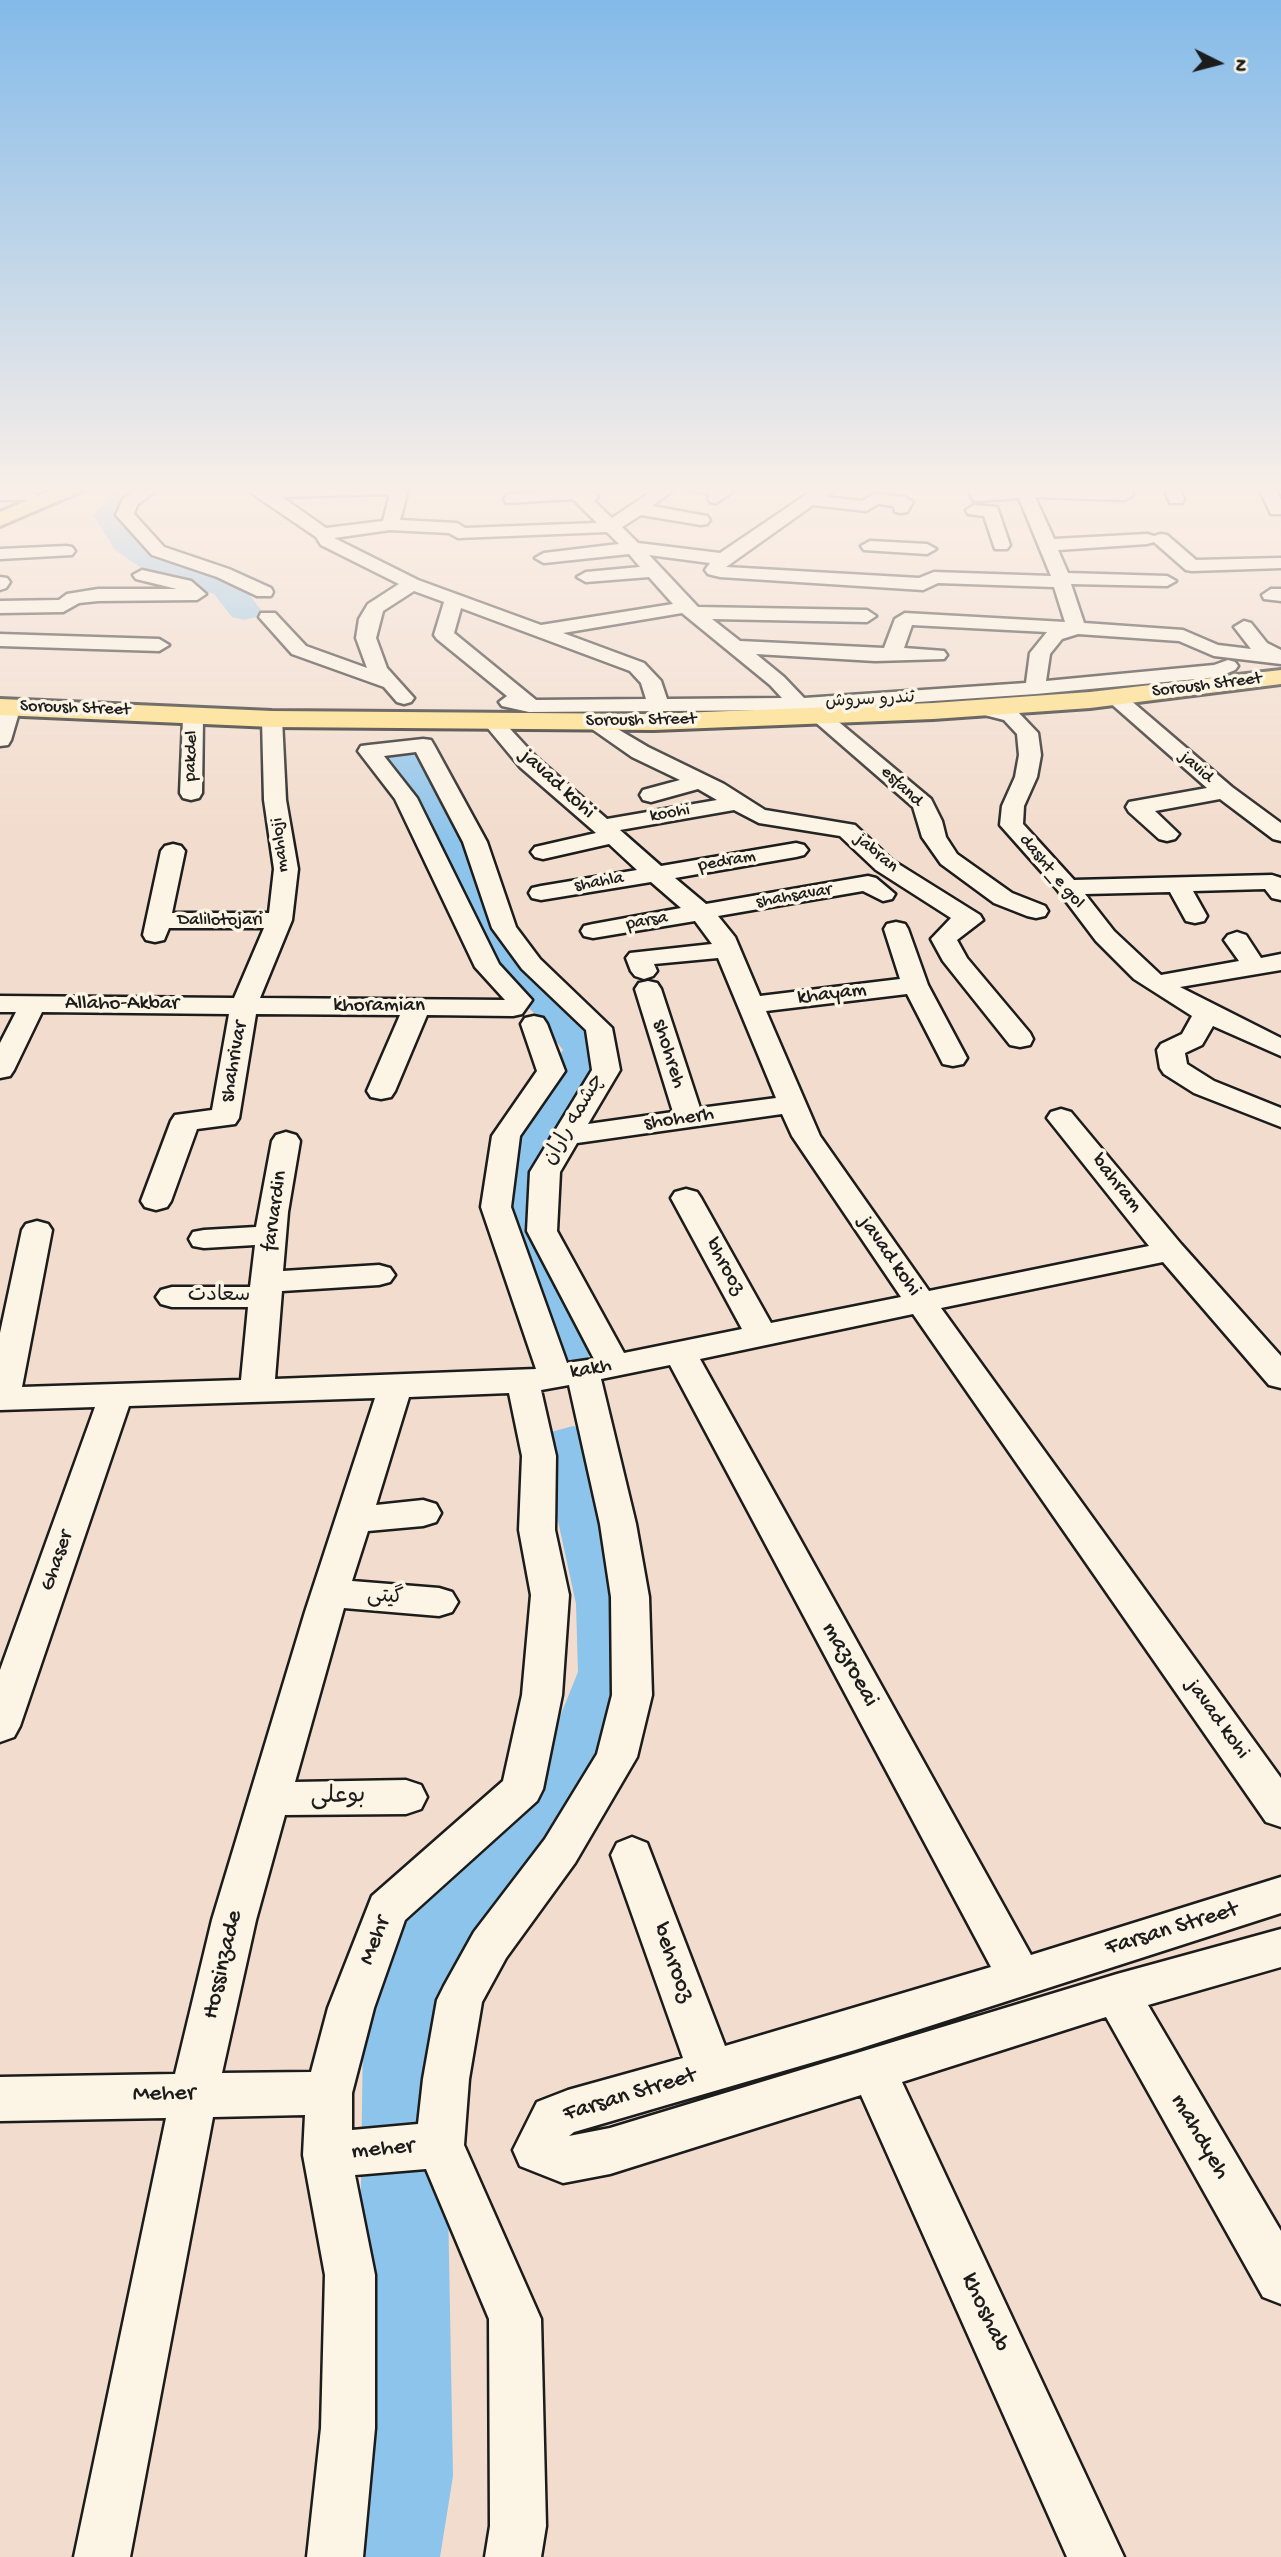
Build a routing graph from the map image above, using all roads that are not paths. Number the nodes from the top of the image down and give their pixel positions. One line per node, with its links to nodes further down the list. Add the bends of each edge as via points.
1 (64, 605): 7 (street)
2 (379, 605): 28 (street, via 369,619 366,638 378,670)
3 (452, 605): 37 (street, javad kohi, via 444,635)
4 (471, 605): 17 (street)
5 (685, 605): 9 (street)
6 (1069, 605): 16 (street)
7 (0, 607)
8 (971, 609): 14 (street, via 995,611)
9 (690, 610): 10 (street); 17 (street); 22 (street)
10 (867, 616)
11 (268, 617): 28 (street, via 299,650)
12 (128, 621): 20 (street)
13 (54, 623): 19 (street)
14 (997, 623): 16 (street); 23 (street, via 905,619)
15 (1244, 627): 25 (street, via 1260,647)
16 (1076, 628): 25 (street, via 1183,636); 26 (street, via 1055,635 1040,653)
17 (539, 631): 34 (street, via 637,667 651,681)
18 (0, 640): 19 (street)
19 (39, 641): 20 (street)
20 (115, 643): 21 (street)
21 (159, 645)
22 (736, 648): 23 (street); 33 (street)
23 (892, 653): 24 (street)
24 (937, 655)
25 (1264, 672): 26 (main road, Soroush Street); 29 (main road, Soroush Street); 37 (street, via 1088,696 935,708 523,718)
26 (1036, 684): 33 (main road, Soroush Street)
27 (0, 686): 30 (main road)
28 (398, 691): 31 (main road); 37 (main road)
29 (1153, 692): 32 (main road, Soroush Street); 35 (main road)
30 (223, 693)
31 (307, 695)
32 (1115, 697): 36 (main road, Soroush Street); 44 (street, javid)
33 (795, 700): 34 (main road, Soroush Street)
34 (658, 703): 37 (main road, Soroush Street)
35 (1266, 704)
36 (980, 708): 39 (main road, Soroush Street); 56 (street, dasht_e gol, via 1011,716 1027,733 1030,755 1011,825)
37 (507, 710): 38 (main road, Soroush Street, via 313,704); 41 (main road, Soroush Street); 42 (main road, Soroush Street); 48 (street, javad kohi, via 528,762)
38 (2, 715): 40 (main road); 41 (main road, Soroush Street)
39 (821, 717): 42 (main road, Soroush Street); 60 (street, esfand, via 923,803 934,837 949,859 1003,898)
40 (193, 719): 41 (main road); 45 (street, pakdel)
41 (272, 719): 64 (street, mahloji, via 275,800 286,869)
42 (592, 722): 43 (street, jabran)
43 (700, 781): 46 (street); 47 (street, jabran)
44 (1224, 792): 49 (street, via 1138,807); 50 (street, javid)
45 (191, 793)
46 (651, 795)
47 (737, 803): 48 (street, koohi); 65 (street, jabran, via 759,816 846,830 884,865)
48 (609, 831): 53 (street, koohi); 54 (street, javad kohi)
49 (1167, 834)
50 (1281, 834)
51 (796, 850): 54 (street, pedram)
52 (173, 851): 64 (street, Dalilotojari, via 158,928)
53 (543, 852)
54 (657, 873): 57 (street, shahla); 62 (street, javad kohi)
55 (1178, 885): 56 (street); 58 (street, via 1272,883); 63 (street)
56 (1068, 887): 61 (street, dasht_e gol)
57 (541, 893)
58 (1281, 893)
59 (883, 894): 62 (street, shahsavar, via 868,883)
60 (1036, 911): 61 (street); 65 (street)
61 (1084, 912): 72 (street, dasht_e gol)
62 (701, 913): 67 (street, parsa); 69 (street, javad kohi)
63 (1195, 916)
64 (280, 920): 77 (street, mahloji)
65 (971, 920): 81 (street, via 963,921 944,939 956,961)
66 (896, 929): 73 (street)
67 (593, 931)
68 (1237, 940): 71 (street)
69 (727, 950): 76 (street, javad kohi); 87 (street, shohreh, via 639,958)
70 (1281, 962): 71 (street)
71 (1255, 967): 72 (street)
72 (1157, 983): 80 (street, dasht_e gol)
73 (915, 985): 76 (street, khayam); 83 (street)
74 (0, 1004): 75 (street, Allaho-Akbar)
75 (33, 1004): 77 (street, Allaho-Akbar); 84 (street)
76 (749, 1005): 86 (street, javad kohi)
77 (244, 1006): 78 (street, khoramian); 93 (street, shahrivar, via 225,1118 186,1121)
78 (417, 1007): 79 (street, khoramian); 85 (street)
79 (522, 1011): 90 (street, چشمه راران, via 488,967 405,798 369,751 423,745 475,842 504,928 531,964 599,1028 606,1070); 104 (street, via 551,1070 506,1136 496,1207)
80 (1207, 1013): 82 (street, dasht_e gol); 89 (street, via 1192,1039 1171,1050 1174,1068 1204,1087)
81 (1020, 1040)
82 (1275, 1040)
83 (953, 1058)
84 (0, 1070)
85 (380, 1091)
86 (791, 1104): 87 (street, shoherh); 101 (street, javad kohi, via 806,1136)
87 (689, 1118): 90 (street, shoherh)
88 (1061, 1118): 97 (street, bahram)
89 (1281, 1118)
90 (566, 1136): 104 (street, چشمه راران, via 545,1172 542,1231)
91 (286, 1141): 95 (street, farvardin)
92 (685, 1198): 102 (street, bhrooz)
93 (156, 1202)
94 (37, 1230): 109 (street)
95 (271, 1235): 96 (street); 99 (street, farvardin)
96 (204, 1239)
97 (1170, 1251): 101 (street, kakh); 105 (street, bahram)
98 (379, 1275): 99 (street, farvardin)
99 (266, 1289): 100 (street, سعادت); 107 (street, farvardin)
100 (172, 1297)
101 (921, 1303): 102 (street, kakh); 117 (street, javad kohi)
102 (762, 1336): 103 (street, kakh)
103 (680, 1353): 104 (street, kakh); 121 (street, mazroeai)
104 (569, 1374): 106 (street, kakh); 125 (street, Mehr, via 539,1456 537,1530 550,1595 542,1695 522,1789 387,1909 351,2008); 128 (street, via 603,1449 630,1597 632,1695 617,1757 561,1851 490,1945 460,2000)
105 (1281, 1377)
106 (396, 1386): 107 (street, kakh); 111 (street, Hossinzade)
107 (257, 1391): 108 (street, kakh)
108 (116, 1395): 109 (street, kakh); 114 (street, Ghaser)
109 (2, 1399)
110 (423, 1513): 111 (street)
111 (354, 1520): 112 (street, Hossinzade)
112 (331, 1593): 113 (street, گیتی); 116 (street, Hossinzade)
113 (439, 1602)
114 (0, 1726)
115 (405, 1797): 116 (street, بوعلی)
116 (270, 1799): 126 (street, Hossinzade, via 234,1920)
117 (1281, 1810)
118 (632, 1856): 124 (street, behrooz)
119 (1281, 1895): 121 (street, Farsan Street)
120 (1281, 1948): 122 (street, Farsan Street)
121 (1020, 1977): 124 (street, Farsan Street)
122 (1117, 1994): 123 (street, Farsan Street); 130 (street, mahdyeh)
123 (873, 2070): 124 (street, Farsan Street, via 610,2151 563,2160 537,2150 554,2118); 134 (street, khoshab)
124 (711, 2071)
125 (329, 2093): 126 (street, Meher); 129 (street, Mehr)
126 (194, 2094): 127 (street, Meher); 131 (street, Hossinzade)
127 (0, 2099)
128 (440, 2145): 129 (street, meher); 133 (street, via 515,2319 518,2526)
129 (327, 2155): 132 (street, Mehr, via 350,2275 348,2428)
130 (1281, 2279)
131 (102, 2557)
132 (335, 2557)
133 (513, 2557)
134 (1096, 2557)

